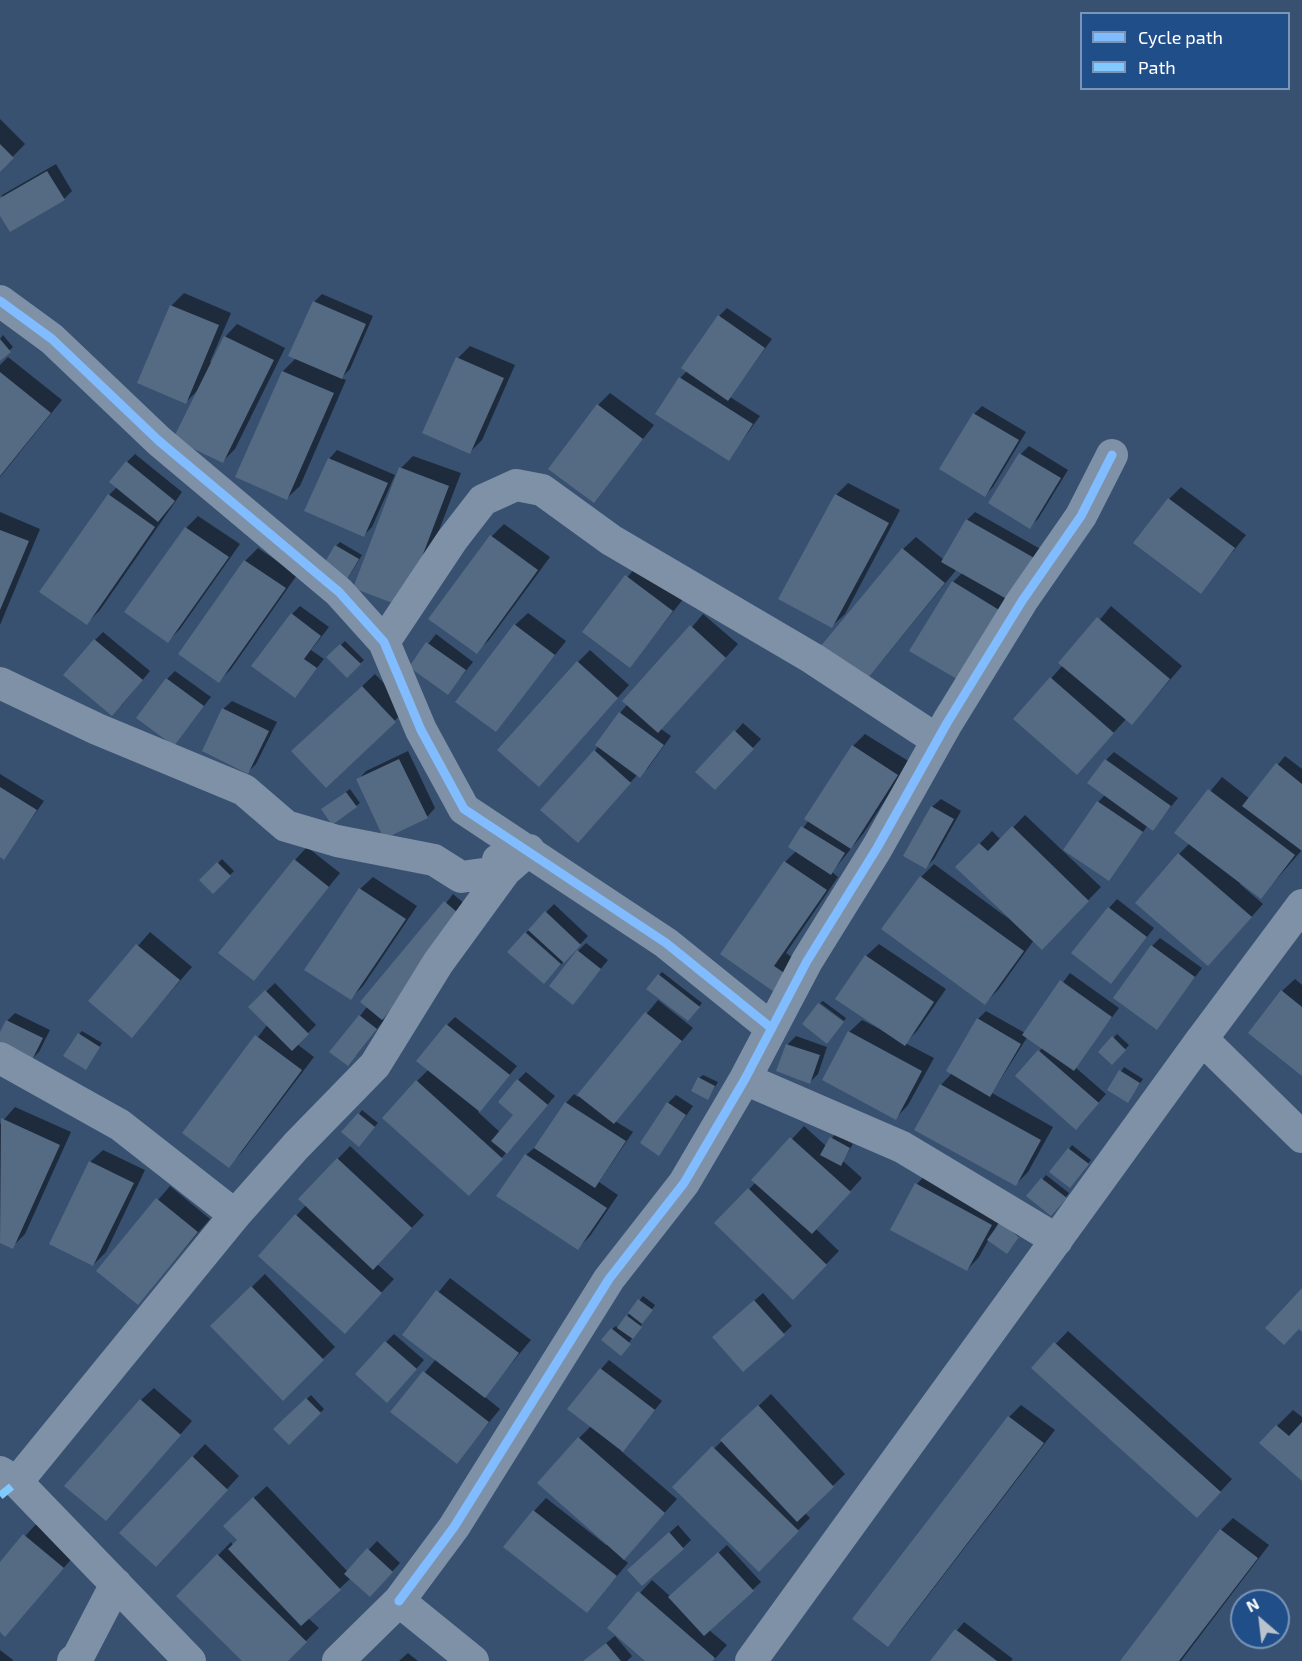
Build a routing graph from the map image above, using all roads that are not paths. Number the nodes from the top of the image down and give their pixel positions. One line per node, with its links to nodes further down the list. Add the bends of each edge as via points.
1 (0, 301): 3 (street, via 52,339 159,441 339,592)
2 (1112, 455): 5 (street, via 1081,516 1022,601)
3 (384, 642): 5 (street, via 483,500 516,485 542,490 611,540 812,658); 6 (street, via 421,730)
4 (0, 683): 8 (street, via 244,790 286,826 434,860 461,877)
5 (938, 740): 10 (street)
6 (464, 809): 7 (street); 8 (street)
7 (529, 850): 8 (street); 10 (street, via 666,944)
8 (506, 871): 15 (street, via 438,963 375,1065)
9 (1302, 906): 11 (street)
10 (770, 1027): 13 (street)
11 (1202, 1039): 14 (street); 16 (street)
12 (0, 1058): 15 (street, via 120,1125)
13 (745, 1079): 16 (street, via 902,1148); 19 (street, via 684,1183 609,1279 454,1527)
14 (1302, 1137)
15 (235, 1215): 17 (street)
16 (1057, 1240): 24 (street)
17 (8, 1477): 18 (street)
18 (116, 1584): 20 (street); 21 (street)
19 (399, 1601): 22 (street); 23 (street)
20 (74, 1661)
21 (190, 1661)
22 (338, 1661)
23 (473, 1661)
24 (751, 1661)

